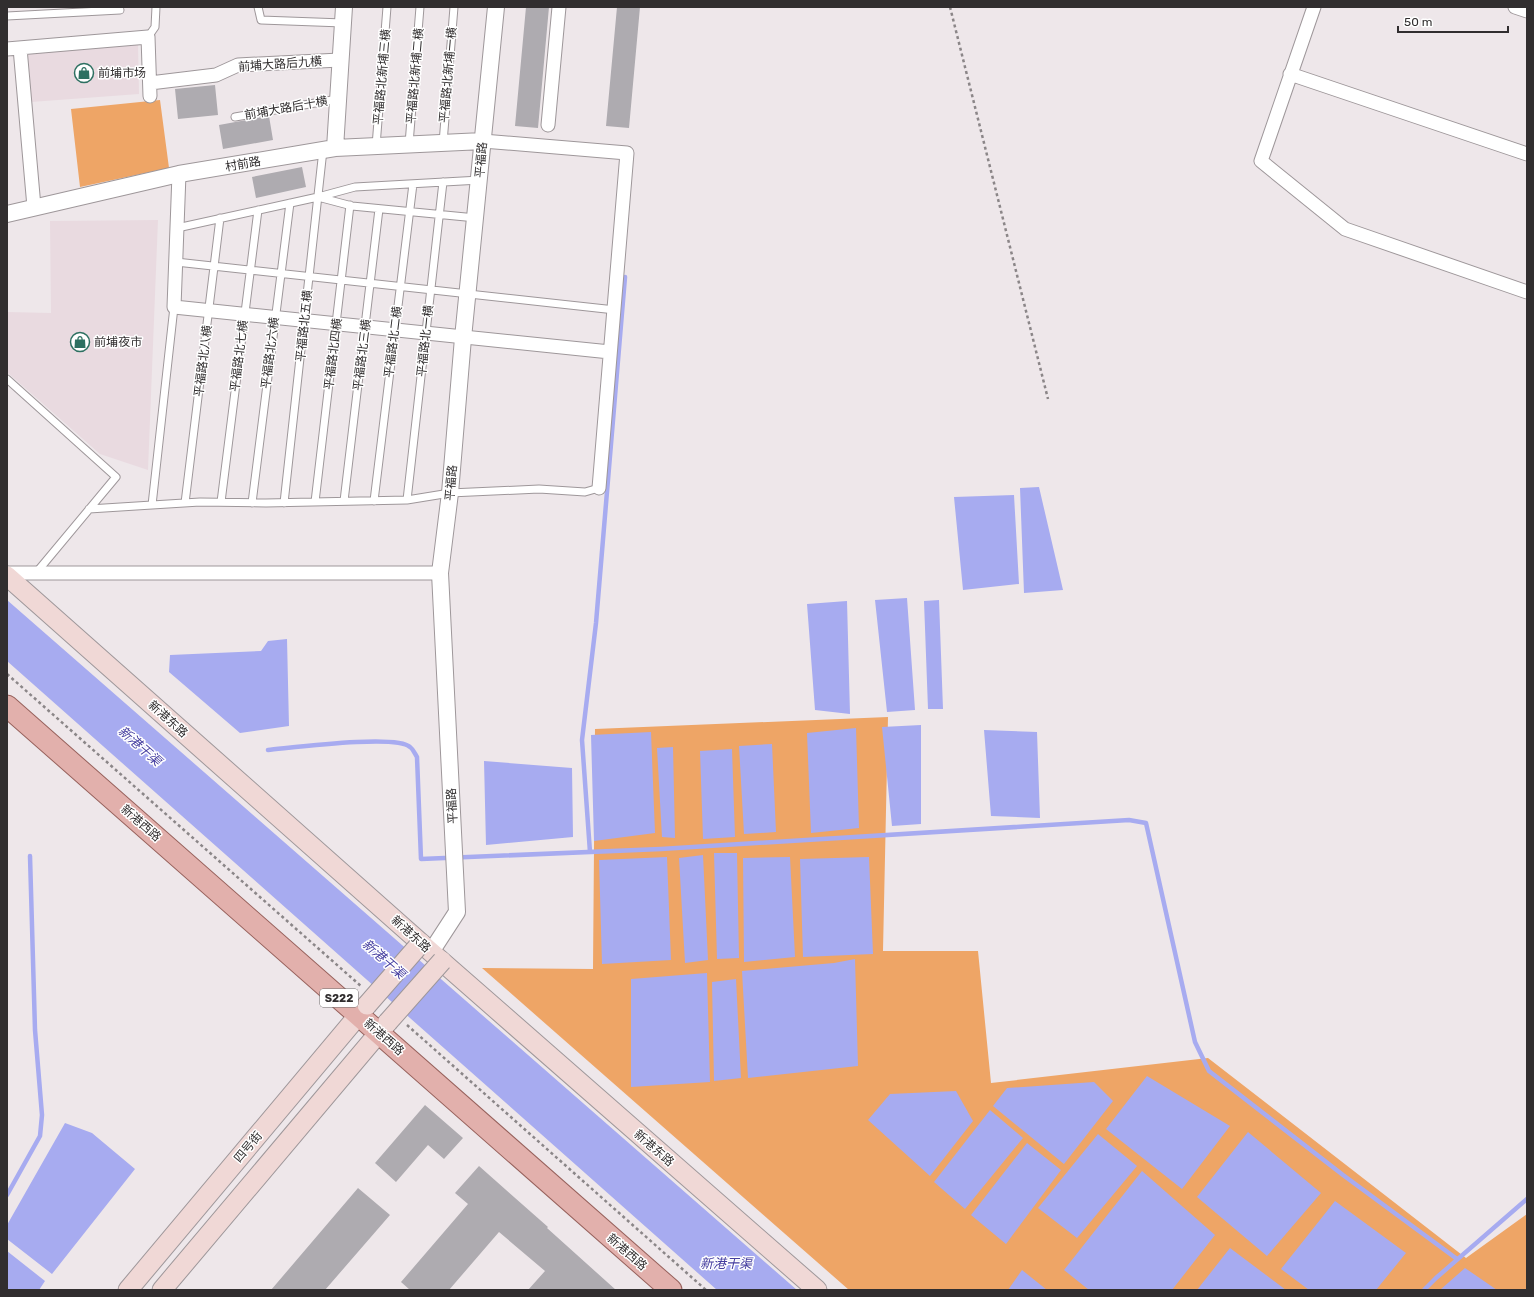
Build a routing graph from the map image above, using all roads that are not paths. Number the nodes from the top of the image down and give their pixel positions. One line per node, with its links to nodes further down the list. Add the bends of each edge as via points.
1 (156, 7): 15 (lane, via 155,27)
2 (258, 7): 14 (lane, via 261,20)
3 (344, 7): 14 (street)
4 (387, 7): 25 (lane, 平福路北新埔三横)
5 (420, 7): 24 (lane, 平福路北新埔二横)
6 (454, 7): 23 (lane, 平福路北新埔一横)
7 (496, 7): 22 (street, 平福路)
8 (559, 7): 21 (street)
9 (1314, 7): 18 (street)
10 (1515, 7): 12 (street)
11 (120, 10): 13 (lane)
12 (1527, 11)
13 (7, 16)
14 (343, 23): 17 (street)
15 (148, 37): 16 (street); 17 (street, 前埔大路后九横, via 150,89 216,75 238,65)
16 (13, 48): 35 (street)
17 (340, 60): 19 (street)
18 (1290, 74): 27 (street); 53 (street, via 1261,161 1344,230)
19 (338, 99): 20 (lane, 前埔大路后十横); 26 (street)
20 (235, 117)
21 (548, 125)
22 (483, 142): 23 (street, 村前路); 29 (street, 平福路); 57 (street, via 627,153)
23 (443, 143): 24 (street, 村前路)
24 (409, 145): 25 (street, 村前路)
25 (376, 146): 26 (street, 村前路)
26 (329, 149): 28 (street, 村前路); 32 (lane, 平福路北五横)
27 (1527, 154)
28 (178, 174): 35 (street, 村前路); 43 (street)
29 (480, 180): 30 (lane); 42 (street, 平福路)
30 (443, 182): 31 (lane); 40 (lane, 平福路北一横)
31 (413, 184): 32 (lane, via 355,187); 38 (lane, 平福路北二横)
32 (318, 197): 33 (lane); 34 (lane); 48 (lane, 平福路北五横)
33 (290, 204): 37 (lane); 47 (lane, 平福路北六横)
34 (350, 205): 36 (lane); 49 (lane, 平福路北四横)
35 (34, 207): 39 (street, 村前路)
36 (380, 208): 38 (lane); 50 (lane, 平福路北三横)
37 (258, 210): 41 (lane); 46 (lane, 平福路北七横)
38 (409, 212): 40 (lane); 51 (lane, 平福路北二横)
39 (7, 214)
40 (439, 215): 42 (lane); 52 (lane, 平福路北一横)
41 (220, 218): 43 (lane); 45 (lane, 平福路北八横)
42 (476, 218): 54 (street, 平福路)
43 (177, 228): 44 (street)
44 (176, 262): 45 (lane); 55 (street)
45 (214, 267): 46 (lane); 56 (lane, 平福路北八横)
46 (249, 271): 47 (lane); 58 (lane, 平福路北七横)
47 (279, 274): 48 (lane); 59 (lane, 平福路北六横)
48 (309, 277): 49 (lane); 60 (lane, 平福路北五横)
49 (341, 281): 50 (lane); 61 (lane, 平福路北四横)
50 (370, 284): 51 (lane); 62 (lane, 平福路北三横)
51 (400, 287): 52 (lane); 63 (lane, 平福路北二横)
52 (431, 290): 54 (lane); 64 (lane, 平福路北一横)
53 (1527, 292)
54 (469, 294): 57 (lane); 65 (street, 平福路)
55 (174, 307): 56 (street); 78 (lane)
56 (209, 310): 58 (street); 75 (lane, 平福路北八横)
57 (614, 310): 66 (street)
58 (244, 314): 59 (street); 73 (lane, 平福路北七横)
59 (274, 317): 60 (street); 76 (lane, 平福路北六横)
60 (304, 320): 61 (street); 77 (lane, 平福路北五横)
61 (336, 324): 62 (street); 74 (lane, 平福路北四横)
62 (365, 327): 63 (street); 71 (lane, 平福路北三横)
63 (394, 330): 64 (street); 72 (lane, 平福路北二横)
64 (426, 334): 65 (street); 70 (lane, 平福路北一横)
65 (463, 338): 66 (street); 69 (street, 平福路)
66 (610, 352): 68 (street)
67 (7, 379): 79 (lane, via 116,477)
68 (599, 488): 69 (lane, via 584,492 539,489)
69 (450, 493): 70 (lane); 81 (street, 平福路)
70 (407, 500): 72 (lane)
71 (344, 501): 72 (lane); 74 (lane)
72 (374, 501)
73 (221, 502): 75 (lane); 76 (lane)
74 (315, 502): 77 (lane)
75 (185, 503): 78 (lane)
76 (252, 503): 77 (lane)
77 (284, 503)
78 (152, 505): 79 (lane)
79 (89, 508): 80 (lane)
80 (36, 573): 81 (street); 82 (street)
81 (440, 573): 84 (street, 平福路, via 457,912)
82 (7, 574): 84 (main road, 新港东路)
83 (7, 706): 87 (main road, 新港西路 / S222)
84 (431, 952): 85 (main road, 四号街, bridge, via 368,998); 86 (main road, bridge, via 396,1022); 88 (main road, 新港东路)
85 (128, 1290)
86 (162, 1290)
87 (671, 1290)
88 (817, 1290)

